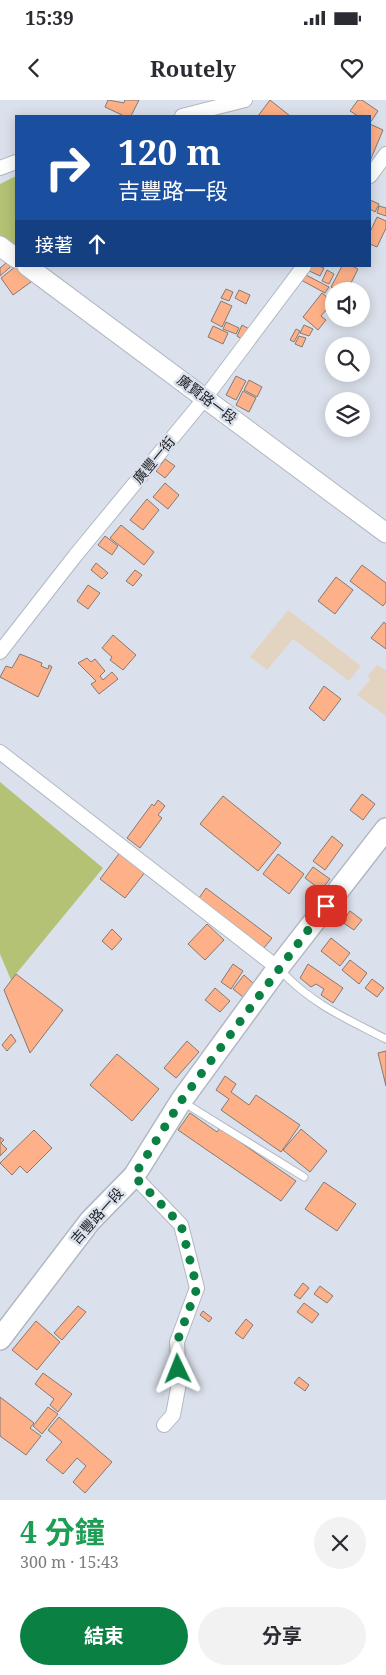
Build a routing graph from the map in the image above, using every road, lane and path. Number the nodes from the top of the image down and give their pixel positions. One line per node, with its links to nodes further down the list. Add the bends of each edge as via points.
1 (245, 100): 2 (street)
2 (186, 115)
3 (386, 154): 6 (street)
4 (15, 162): 5 (street)
5 (0, 168)
6 (371, 175)
7 (0, 246): 8 (street)
8 (15, 257)
9 (28, 267): 11 (street, 廣賢路一段)
10 (303, 267): 11 (street, 廣豐一街)
11 (205, 398): 12 (street, 廣賢路一段); 13 (street, 廣豐一街)
12 (386, 532)
13 (0, 652)
14 (0, 752): 16 (street)
15 (386, 829): 16 (main road, 吉豐路一段)
16 (278, 968): 17 (lane, via 324,1008); 18 (main road, 吉豐路一段)
17 (386, 1039)
18 (181, 1101): 19 (main road, 吉豐路一段); 20 (lane)
19 (134, 1176): 21 (main road, 吉豐路一段, via 90,1221); 22 (street, via 181,1225 197,1288 177,1342 178,1383 173,1415)
20 (304, 1177)
21 (2, 1333)
22 (164, 1426)

